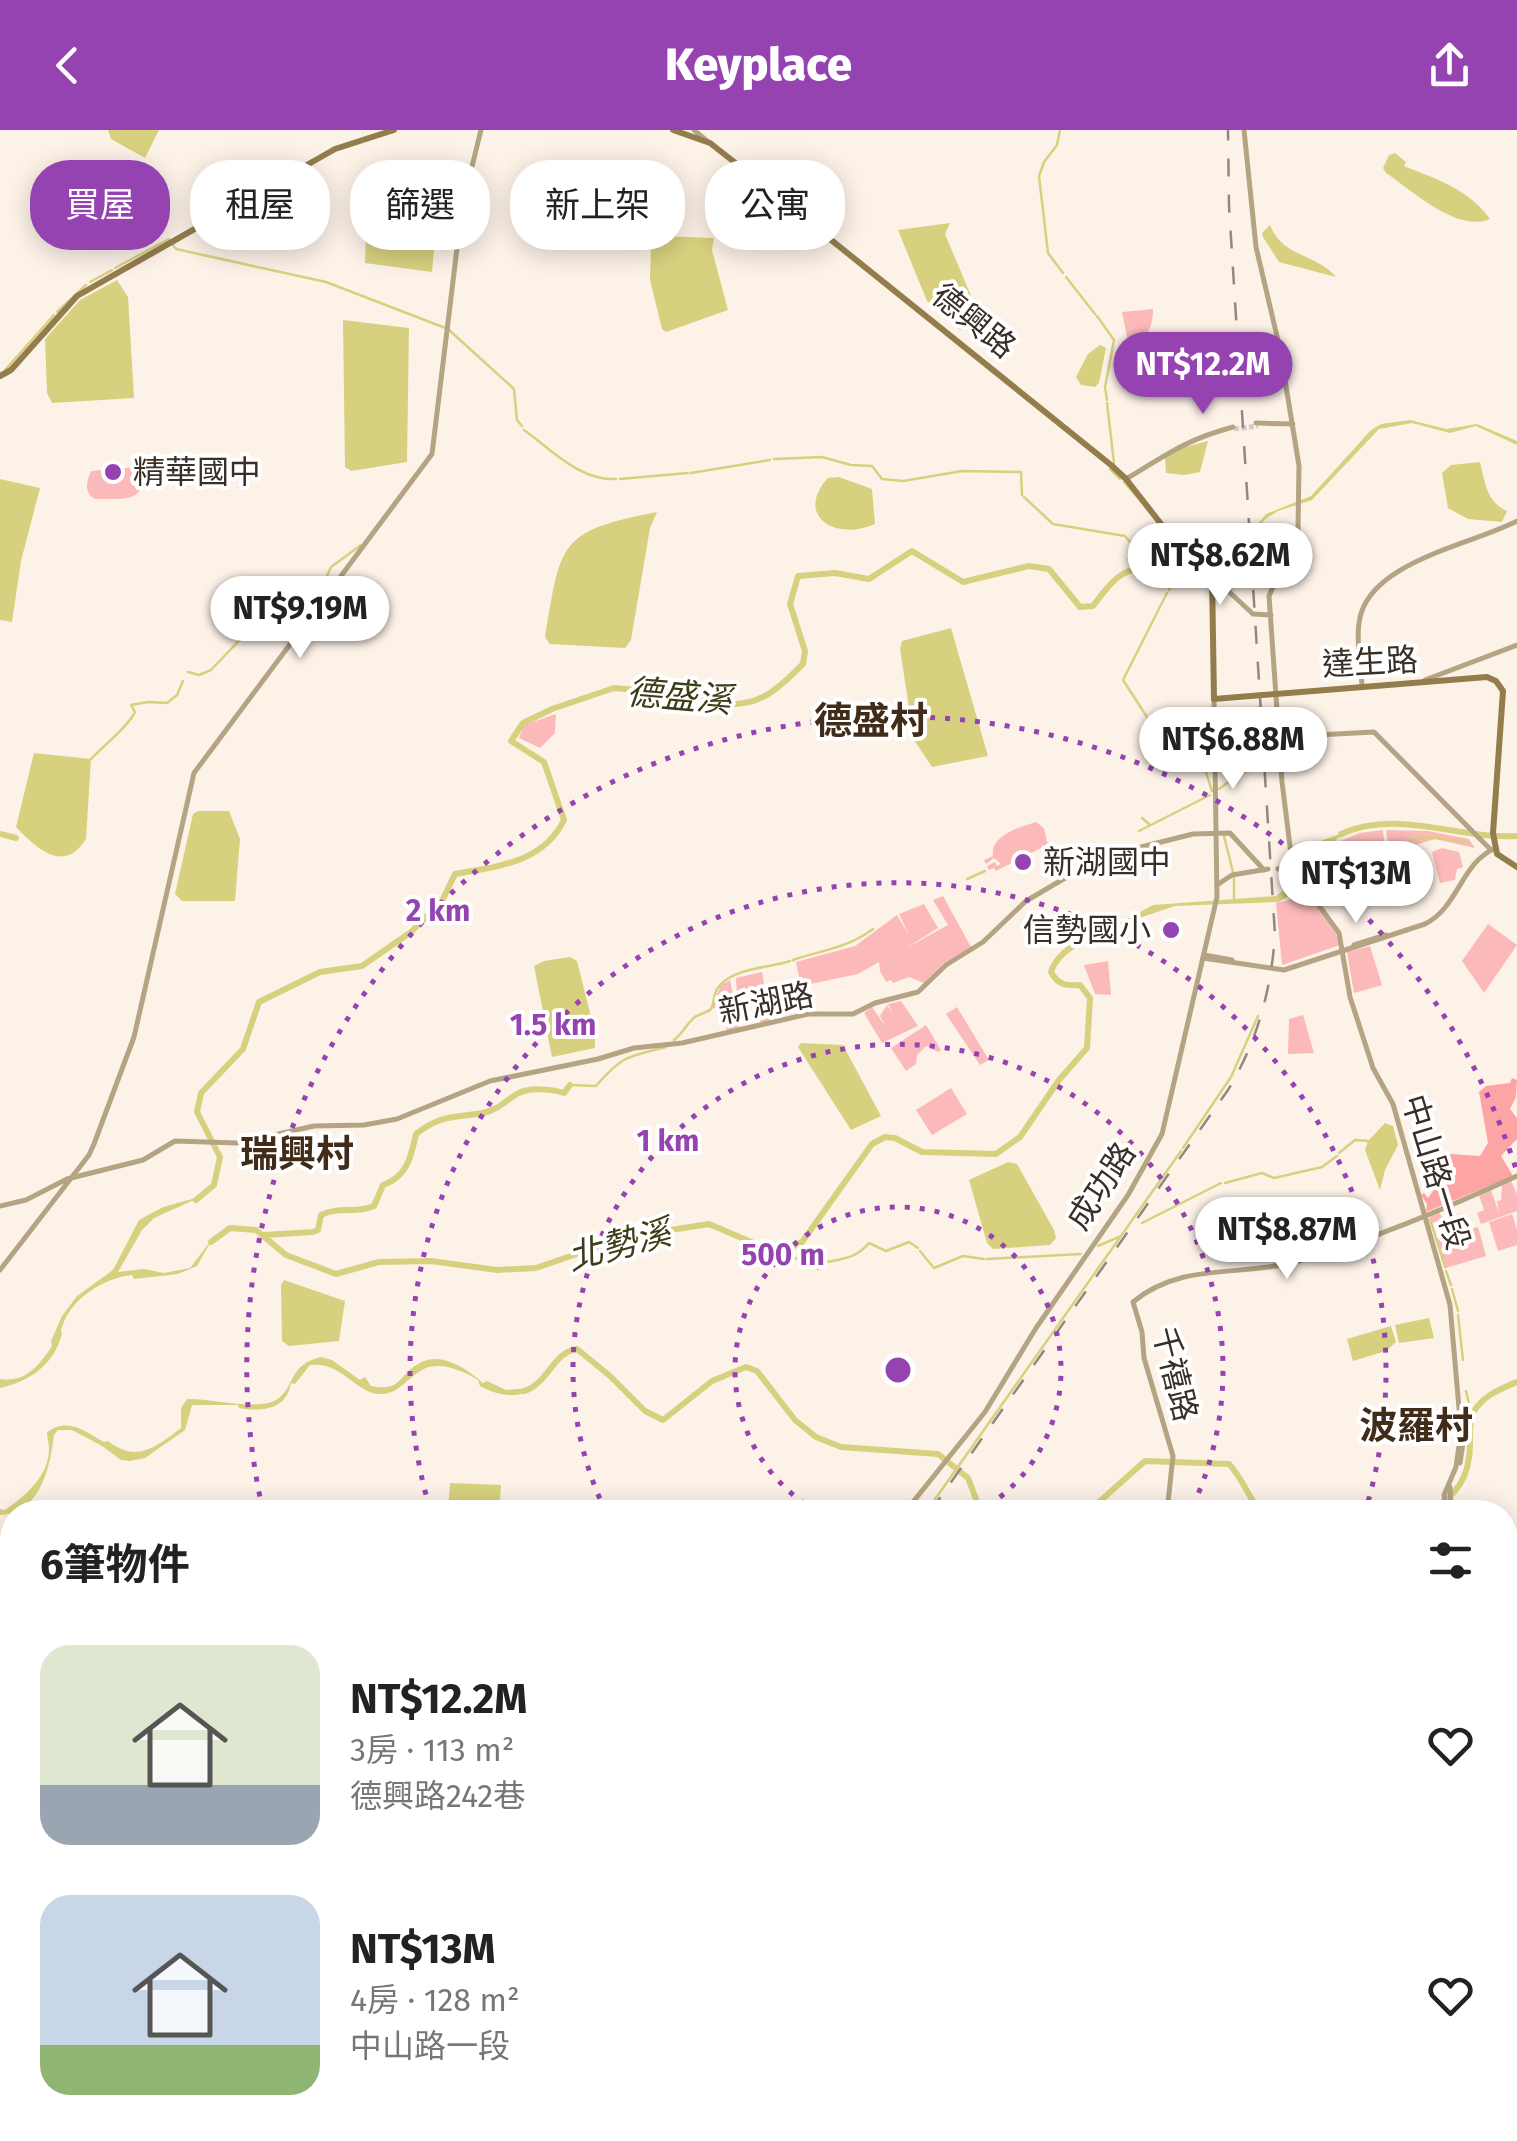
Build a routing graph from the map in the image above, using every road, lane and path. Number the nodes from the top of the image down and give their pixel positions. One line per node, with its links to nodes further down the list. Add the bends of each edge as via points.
1 (394, 130): 7 (main road, via 335,149 77,296)
2 (481, 130): 31 (street, via 462,207 430,459 194,773 134,1037 89,1155)
3 (674, 130): 6 (main road)
4 (694, 130): 6 (street, 德興路)
5 (1244, 130): 9 (street, via 1256,246)
6 (710, 143): 11 (main road, 德興路)
7 (0, 376)
8 (1257, 424): 9 (street)
9 (1293, 426): 14 (street, via 1298,530 1270,592)
10 (1234, 428): 11 (street, via 1170,449)
11 (1126, 479): 13 (main road, 德興路)
12 (1517, 521): 17 (street, via 1380,584 1359,620)
13 (1209, 573): 14 (street, 德興路, via 1254,614); 19 (main road, 成功路)
14 (1271, 614): 20 (street)
15 (1517, 646): 16 (street)
16 (1445, 677): 17 (main road, 達生路); 21 (main road, 達生路, via 1488,678 1502,687)
17 (1362, 686): 18 (main road, 達生路)
18 (1308, 692): 19 (main road); 21 (main road, 達生路, via 1495,683 1500,699)
19 (1214, 699): 22 (street, 成功路)
20 (1280, 738): 23 (street, via 1374,732); 26 (street)
21 (1491, 823): 23 (main road)
22 (1216, 833): 27 (street, 成功路); 27 (street, via 1235,835 1266,869 1232,875); 31 (street, 新湖路, via 1101,857 1026,900 918,992 854,1014 804,1015 490,1081 397,1119 314,1126 246,1142 183,1140 142,1160)
23 (1491, 849): 25 (main road); 28 (street, via 1480,854 1432,921)
24 (1278, 869): 26 (street)
25 (1517, 869)
26 (1295, 871): 28 (street, 中山路一段, via 1334,920)
27 (1218, 885): 29 (street, 成功路)
28 (1343, 950): 29 (street, via 1279,970); 33 (street, 中山路一段, via 1350,1000 1393,1104)
29 (1203, 957): 35 (street, 成功路, via 1162,1128 1150,1153 988,1405)
30 (1517, 1176): 33 (street)
31 (70, 1179): 32 (street); 34 (street)
32 (0, 1206)
33 (1424, 1218): 36 (street, 千禧路, via 1294,1262 1184,1276 1133,1302 1174,1467); 37 (street, 中山路一段, via 1453,1304 1465,1410 1463,1454)
34 (0, 1270)
35 (913, 1500)
36 (1169, 1500)
37 (1447, 1500)

